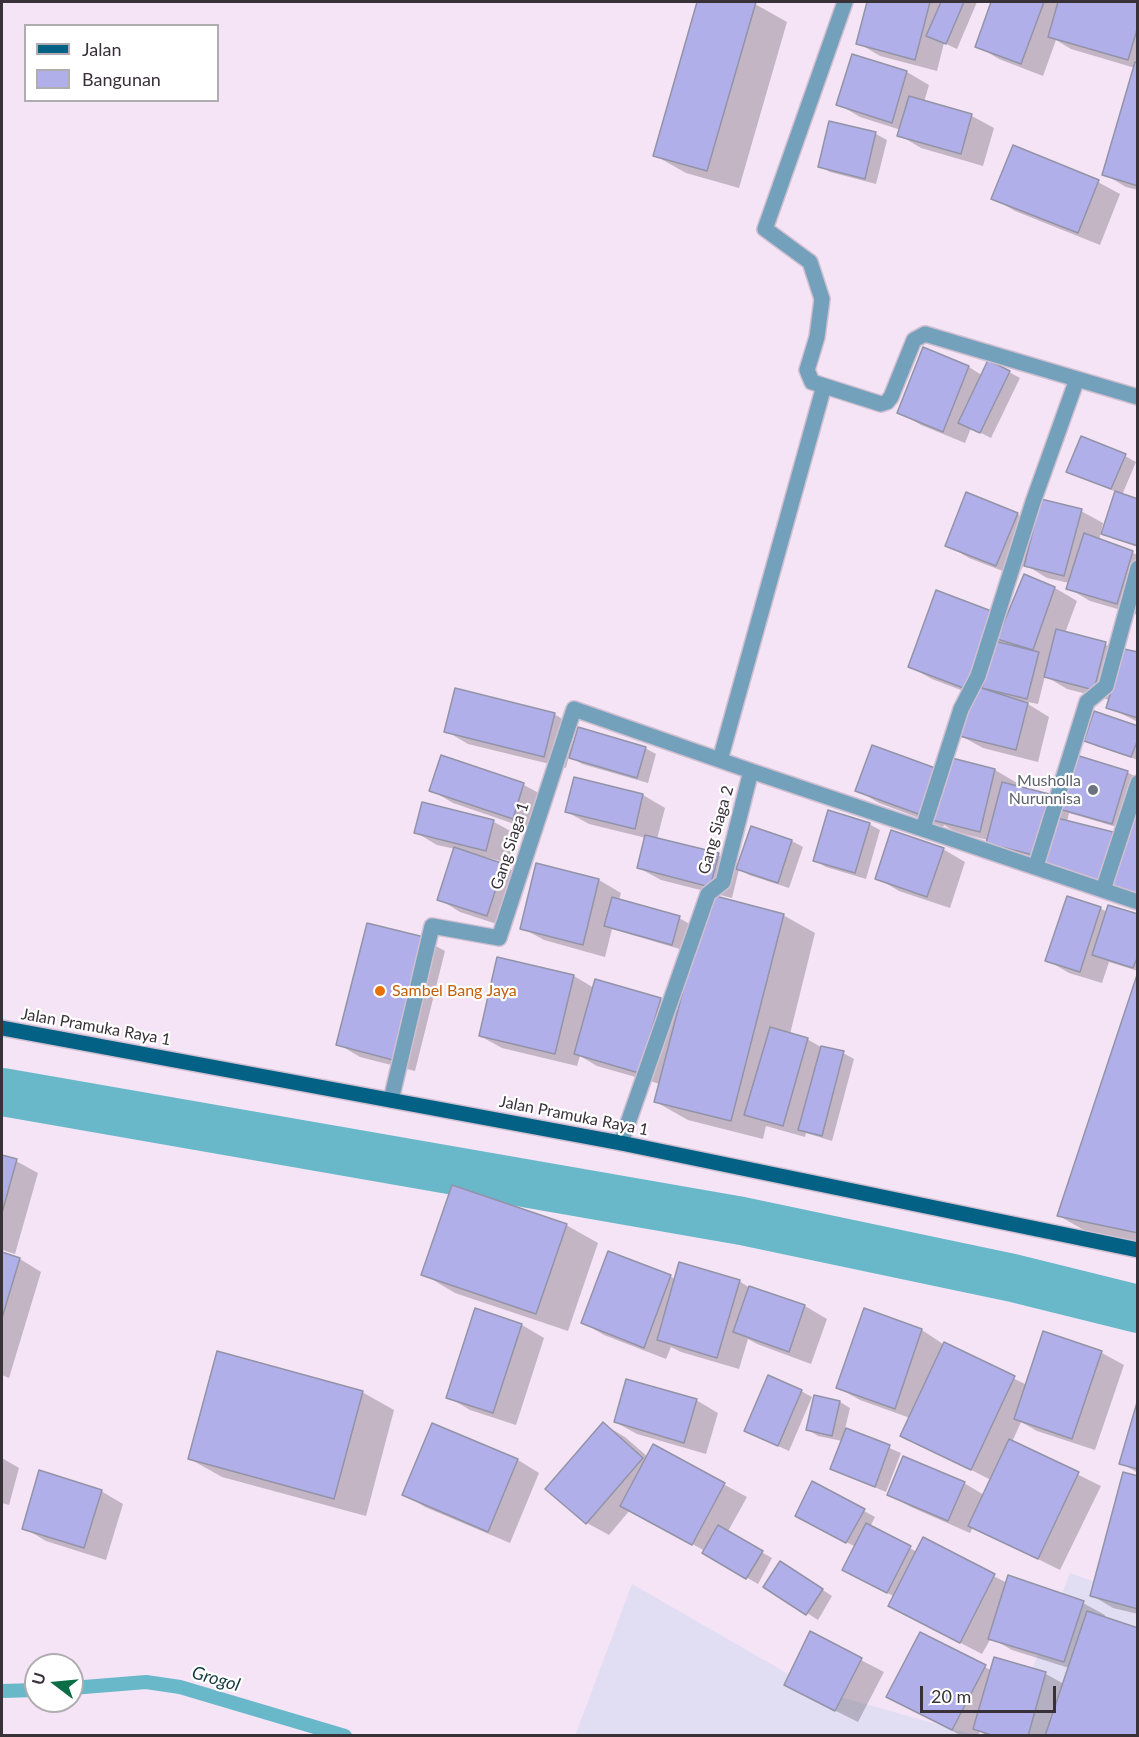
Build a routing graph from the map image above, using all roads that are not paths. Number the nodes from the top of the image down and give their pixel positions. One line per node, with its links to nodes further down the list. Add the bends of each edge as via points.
1 (845, 2): 3 (lane, via 765,229 810,262 822,299 807,370 812,382)
2 (1077, 379): 3 (lane, via 925,334 914,340 887,402 880,404); 4 (lane); 9 (lane)
3 (824, 386): 6 (lane)
4 (1137, 397)
5 (1137, 568): 10 (lane, via 1106,686 1087,702)
6 (720, 760): 7 (lane, Gang Siaga 1); 14 (lane, Gang Siaga 1, via 574,709 499,938 432,926)
7 (752, 771): 9 (lane, Gang Siaga 2); 15 (lane, Gang Siaga 2, via 723,882 708,894)
8 (1137, 783): 11 (lane)
9 (923, 828): 10 (lane, Gang Siaga 2)
10 (1036, 866): 11 (lane, Gang Siaga 2)
11 (1103, 890): 12 (lane, Gang Siaga 2)
12 (1137, 902)
13 (2, 1028): 14 (main road, Jalan Pramuka Raya 1)
14 (391, 1100): 15 (main road, Jalan Pramuka Raya 1)
15 (621, 1143): 16 (main road, Jalan Pramuka Raya 1)
16 (1137, 1250)

